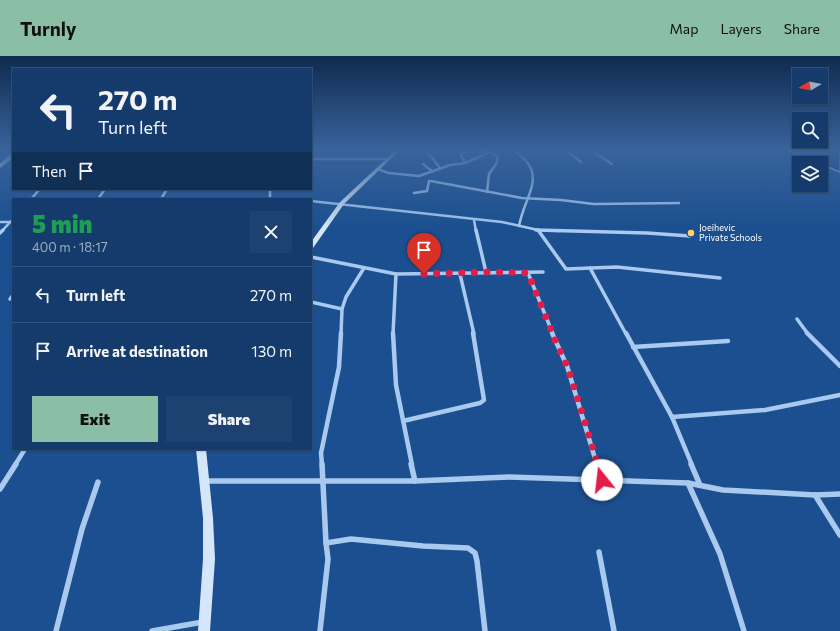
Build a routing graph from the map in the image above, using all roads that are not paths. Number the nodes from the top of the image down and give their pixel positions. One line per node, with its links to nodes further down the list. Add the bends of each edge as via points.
1 (370, 176): 10 (main road)
2 (489, 176): 5 (street)
3 (534, 176): 8 (street)
4 (39, 190): 7 (street)
5 (487, 192): 6 (street, via 431,181 427,192); 8 (street)
6 (414, 193)
7 (32, 198)
8 (528, 198): 11 (street, via 594,204); 15 (street, via 522,210)
9 (312, 201): 10 (street)
10 (342, 203): 12 (street); 19 (main road)
11 (679, 203)
12 (474, 220): 15 (street); 23 (street)
13 (12, 221): 14 (street); 17 (street)
14 (0, 222)
15 (519, 226): 16 (street)
16 (538, 230): 18 (street); 22 (street, via 564,268)
17 (0, 233)
18 (690, 236)
19 (312, 246)
20 (312, 257): 21 (street)
21 (364, 268): 26 (street); 30 (street, via 346,297)
22 (590, 268): 28 (street, via 617,267); 33 (street)
23 (486, 272): 25 (street); 27 (street)
24 (543, 272): 25 (street)
25 (528, 273): 40 (street, via 567,366)
26 (396, 274): 27 (street); 37 (street, via 393,349)
27 (460, 274): 37 (street, via 476,345 484,400)
28 (720, 278)
29 (312, 302): 30 (street)
30 (342, 309): 42 (street, via 339,367 321,453)
31 (797, 320): 34 (street)
32 (728, 341): 33 (street)
33 (633, 347): 36 (street)
34 (840, 366)
35 (840, 395): 36 (street, via 765,410)
36 (672, 417): 46 (street)
37 (403, 421): 43 (street)
38 (24, 450): 47 (street)
39 (201, 450): 41 (main road)
40 (602, 480): 43 (street, via 508,477); 45 (street)
41 (204, 481): 42 (street); 53 (main road, via 209,559)
42 (324, 481): 43 (street); 51 (street)
43 (415, 481)
44 (98, 482): 54 (street, via 82,529)
45 (688, 482): 46 (street); 59 (street, via 720,554)
46 (700, 484): 49 (street, via 723,490)
47 (0, 489)
48 (840, 494): 49 (street)
49 (815, 495): 50 (street)
50 (840, 535)
51 (326, 543): 56 (street, via 328,559); 57 (street, via 351,539 468,548 475,552 477,561)
52 (599, 552): 58 (street)
53 (205, 626): 55 (street)
54 (56, 631)
55 (152, 631)
56 (320, 631)
57 (485, 631)
58 (614, 631)
59 (744, 631)

